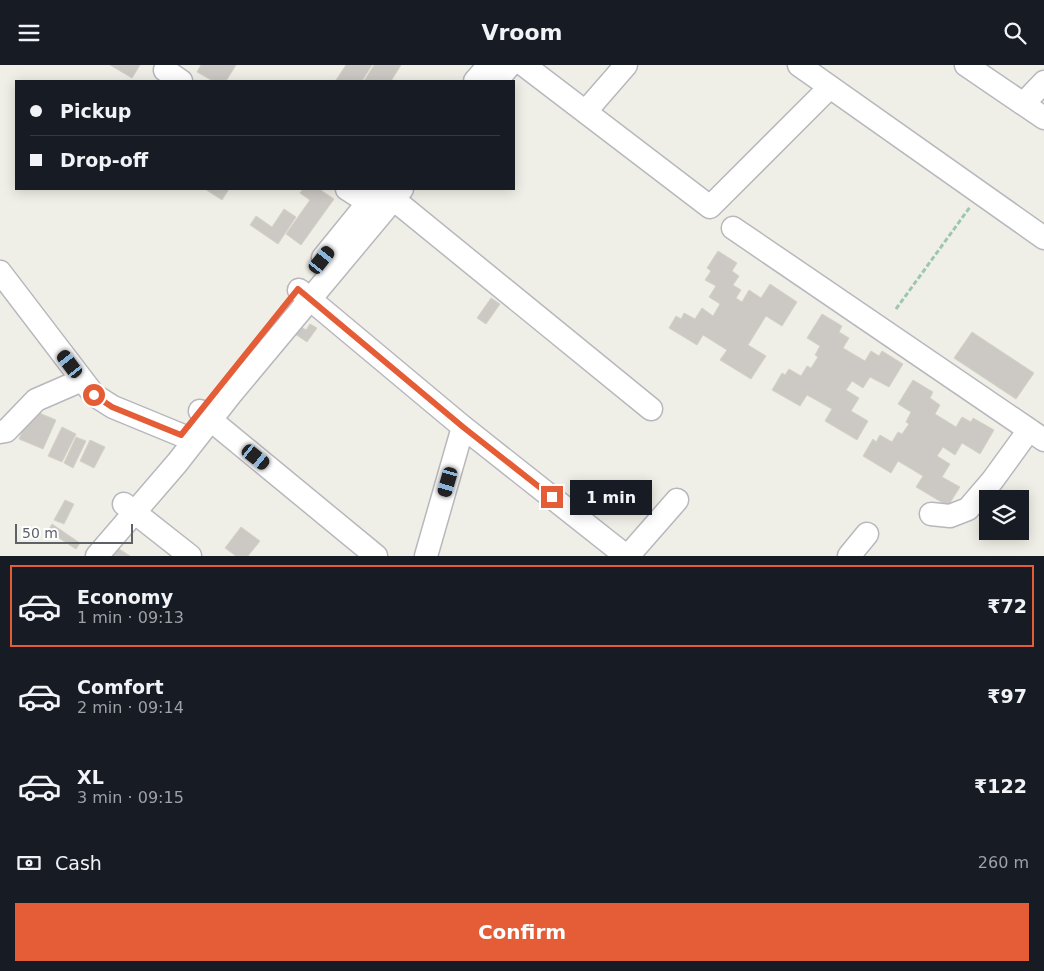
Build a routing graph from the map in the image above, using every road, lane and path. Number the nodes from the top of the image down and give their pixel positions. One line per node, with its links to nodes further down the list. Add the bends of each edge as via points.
1 (489, 65): 7 (street)
2 (510, 65): 8 (street)
3 (524, 65): 12 (street)
4 (626, 65): 12 (street)
5 (799, 65): 10 (street)
6 (966, 65): 11 (street)
7 (476, 80)
8 (497, 80)
9 (1044, 82): 11 (street)
10 (829, 88): 12 (street, via 710,207); 15 (street)
11 (1024, 103): 13 (street)
12 (586, 111)
13 (1044, 118)
14 (352, 190): 16 (street)
15 (979, 194): 18 (street); 21 (path)
16 (384, 197): 20 (street); 23 (street)
17 (732, 228): 28 (street)
18 (1044, 238)
19 (0, 272): 22 (street)
20 (304, 294): 24 (street); 25 (street)
21 (896, 309)
22 (82, 380): 26 (street, via 36,400 6,431); 27 (street, via 94,395 112,407)
23 (651, 409)
24 (205, 416): 27 (street); 30 (street, via 177,463); 36 (street)
25 (463, 427): 37 (street); 38 (street)
26 (0, 432)
27 (181, 435): 30 (street)
28 (1037, 435): 31 (street, via 968,509 950,515)
29 (677, 500): 38 (street)
30 (129, 509): 33 (street); 34 (street); 35 (street)
31 (931, 514)
32 (867, 534): 39 (street)
33 (80, 556)
34 (97, 556)
35 (190, 556)
36 (376, 556)
37 (426, 556)
38 (627, 556)
39 (849, 556)

